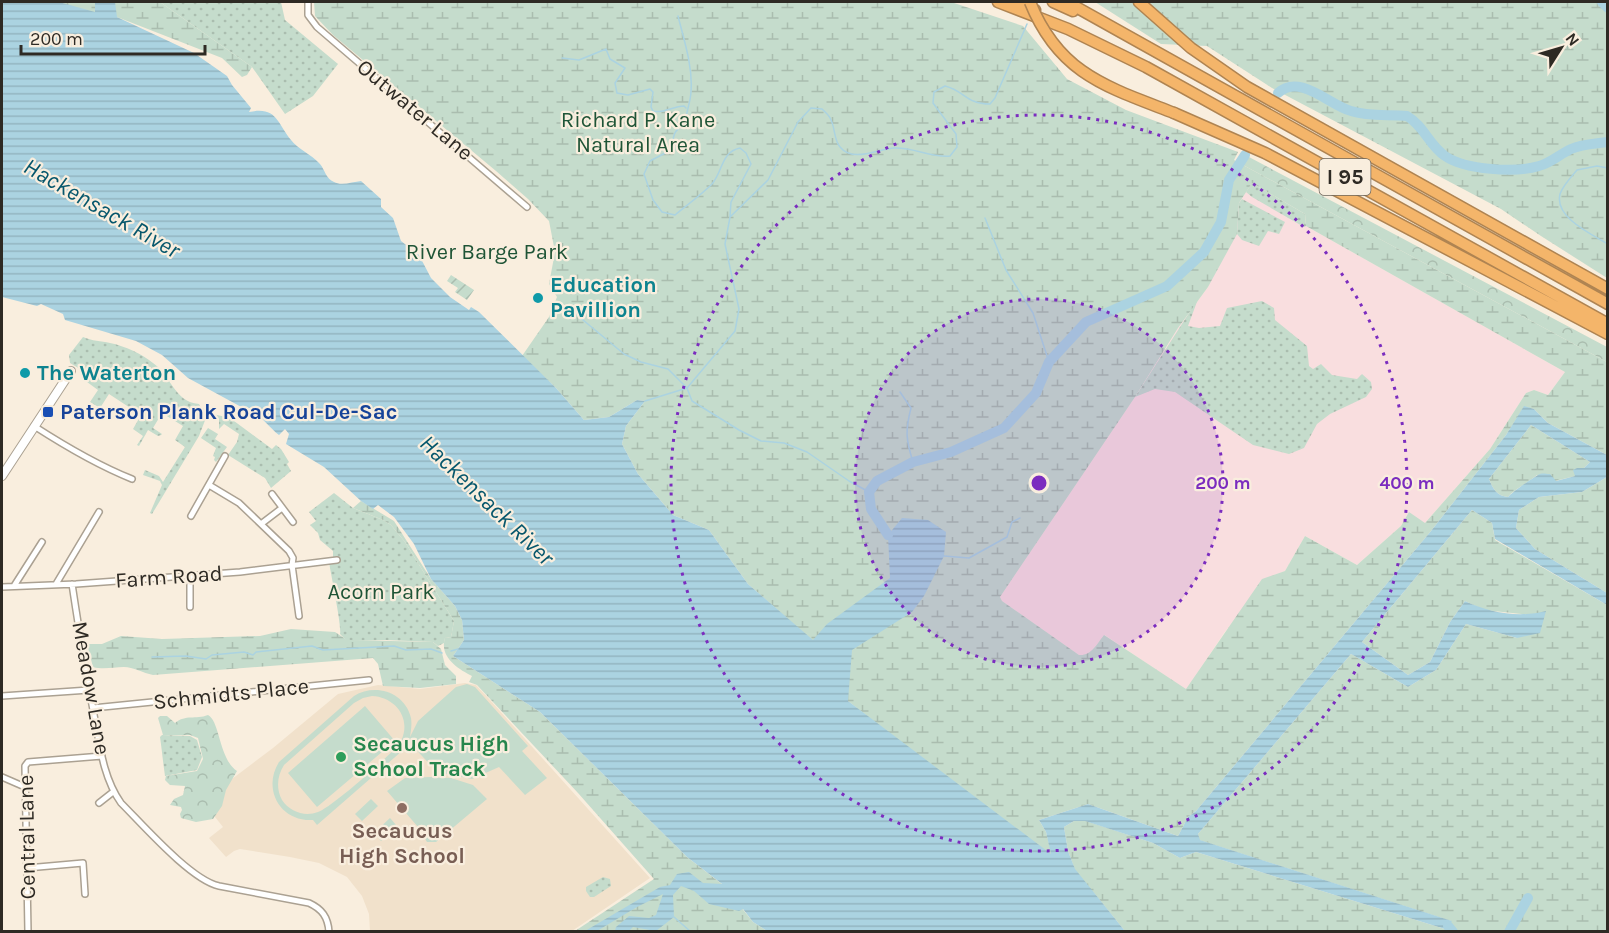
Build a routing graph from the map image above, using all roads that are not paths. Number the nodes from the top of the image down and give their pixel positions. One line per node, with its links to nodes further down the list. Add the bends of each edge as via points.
1 (308, 2): 10 (street, Outwater Lane, via 309,18 317,27)
2 (998, 2): 8 (highway, I 95)
3 (1019, 2): 8 (highway)
4 (1030, 2): 14 (highway, bridge, via 1057,50 1104,85 1264,153)
5 (1053, 2): 9 (highway)
6 (1067, 2): 9 (highway, I 95)
7 (1139, 2): 11 (highway, via 1185,43 1247,87)
8 (1080, 35): 13 (highway, I 95, via 1197,95)
9 (1131, 37): 12 (highway, I 95)
10 (527, 207)
11 (1608, 289)
12 (1608, 304)
13 (1608, 324)
14 (1608, 334)
15 (71, 372): 16 (street)
16 (34, 426): 18 (street); 19 (street, via 109,471)
17 (225, 456): 20 (street)
18 (2, 476)
19 (132, 479)
20 (209, 485): 24 (street); 26 (street)
21 (272, 494): 22 (street)
22 (282, 507): 25 (street); 26 (street)
23 (99, 512): 31 (street)
24 (191, 516)
25 (293, 522)
26 (261, 524): 29 (street, via 289,551)
27 (42, 542): 33 (street)
28 (337, 560): 29 (street, Farm Road)
29 (292, 565): 30 (street, Farm Road); 36 (street)
30 (190, 576): 32 (street, Farm Road); 35 (street)
31 (56, 584): 32 (street, Farm Road); 33 (street, Farm Road)
32 (72, 584): 38 (street, Meadow Lane)
33 (14, 586): 34 (street, Farm Road)
34 (2, 587)
35 (190, 607)
36 (299, 615)
37 (369, 680): 40 (street, Schmidts Place)
38 (89, 690): 39 (street); 40 (street, Meadow Lane)
39 (2, 696)
40 (93, 708): 41 (street, Meadow Lane)
41 (102, 756): 43 (street, Central Lane, via 28,762); 44 (street, Meadow Lane)
42 (2, 777): 43 (street)
43 (25, 787): 46 (street, Central Lane)
44 (113, 792): 45 (street); 49 (street, Meadow Lane, via 205,881 309,903 322,910)
45 (99, 803)
46 (27, 868): 47 (street, via 83,863); 48 (street, Central Lane)
47 (85, 894)
48 (28, 932)
49 (329, 932)

